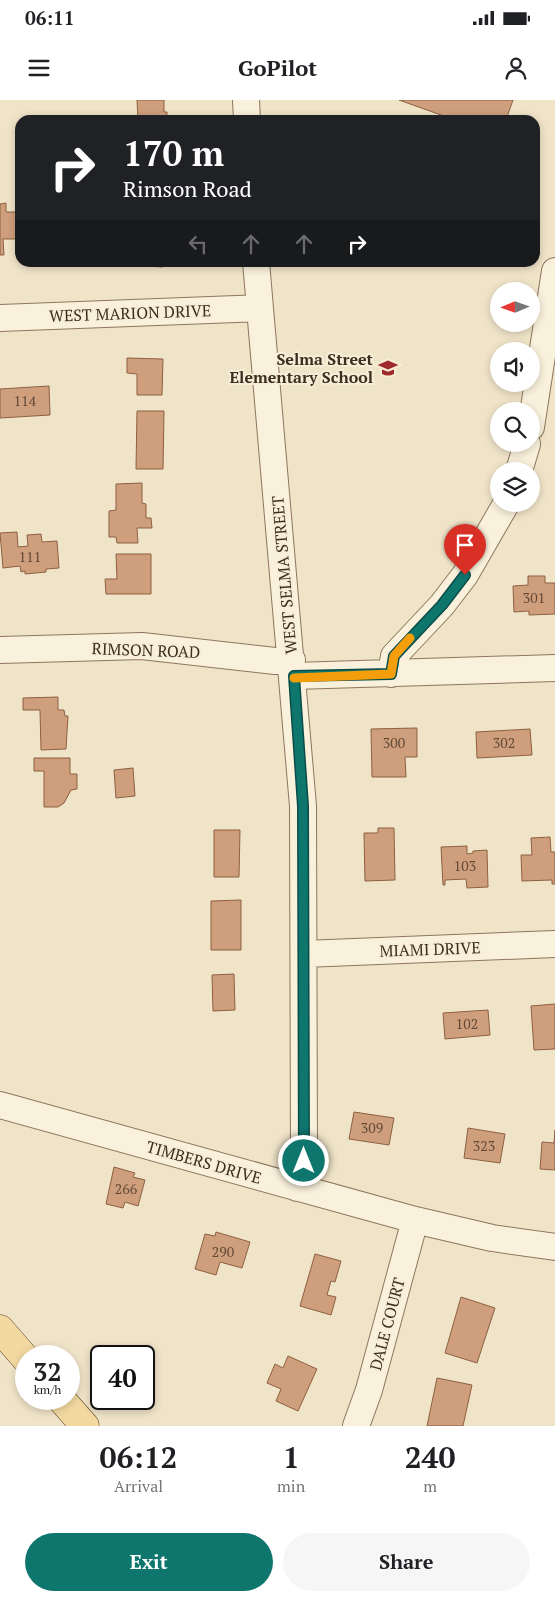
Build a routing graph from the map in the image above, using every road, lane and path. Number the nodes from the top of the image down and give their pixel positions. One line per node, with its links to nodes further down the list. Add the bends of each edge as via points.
1 (246, 100): 2 (street)
2 (247, 115)
3 (256, 267): 5 (street, WEST SELMA STREET)
4 (555, 271): 7 (street)
5 (260, 308): 6 (street, WEST MARION DRIVE); 10 (street, WEST SELMA STREET)
6 (0, 318)
7 (535, 402)
8 (501, 512): 12 (street, via 465,575 394,656)
9 (0, 650): 10 (street, RIMSON ROAD, via 142,646 275,661)
10 (293, 668): 12 (street, RIMSON ROAD); 14 (street, WEST SELMA STREET, via 303,806)
11 (555, 668): 12 (street, RIMSON ROAD)
12 (391, 674)
13 (555, 944): 14 (street, MIAMI DRIVE)
14 (304, 954): 16 (street, WEST SELMA STREET, via 304,1161)
15 (0, 1105): 16 (street, TIMBERS DRIVE)
16 (297, 1188): 17 (street, TIMBERS DRIVE)
17 (415, 1220): 18 (street, TIMBERS DRIVE, via 492,1238); 23 (street, DALE COURT, via 369,1390)
18 (555, 1247)
19 (0, 1329): 20 (main road)
20 (15, 1346)
21 (71, 1410): 22 (main road)
22 (85, 1426)
23 (356, 1426)

